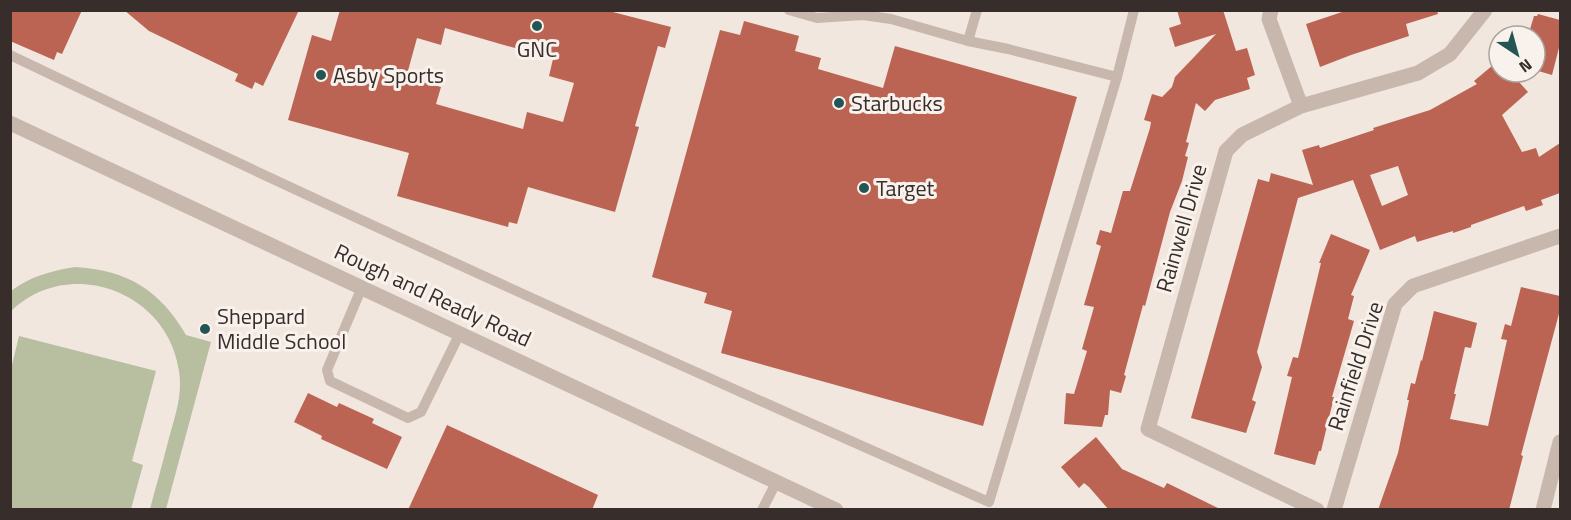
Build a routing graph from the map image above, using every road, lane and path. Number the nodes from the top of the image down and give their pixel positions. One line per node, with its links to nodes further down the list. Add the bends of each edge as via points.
1 (789, 10): 6 (lane, via 817,18 863,15 891,19)
2 (976, 10): 6 (lane)
3 (1134, 10): 8 (lane)
4 (1271, 10): 9 (street, via 1269,19)
5 (1485, 10): 9 (street, Rainwell Drive, via 1450,54 1418,74)
6 (968, 41): 8 (lane)
7 (10, 55): 8 (lane, via 256,173 989,502)
8 (1117, 77)
9 (1301, 106): 18 (street, Rainwell Drive, via 1242,135 1226,151 1148,429)
10 (10, 123): 12 (street, Rough and Ready Road)
11 (1560, 236): 19 (street, Rainfield Drive, via 1413,286 1395,304)
12 (362, 287): 13 (street, Rough and Ready Road); 13 (lane, via 327,370 330,381 408,418 421,412)
13 (460, 333): 15 (street, Rough and Ready Road)
14 (1560, 442): 20 (street)
15 (777, 481): 16 (lane); 17 (street, Rough and Ready Road)
16 (762, 510)
17 (836, 510)
18 (1317, 510)
19 (1334, 510)
20 (1543, 510)

